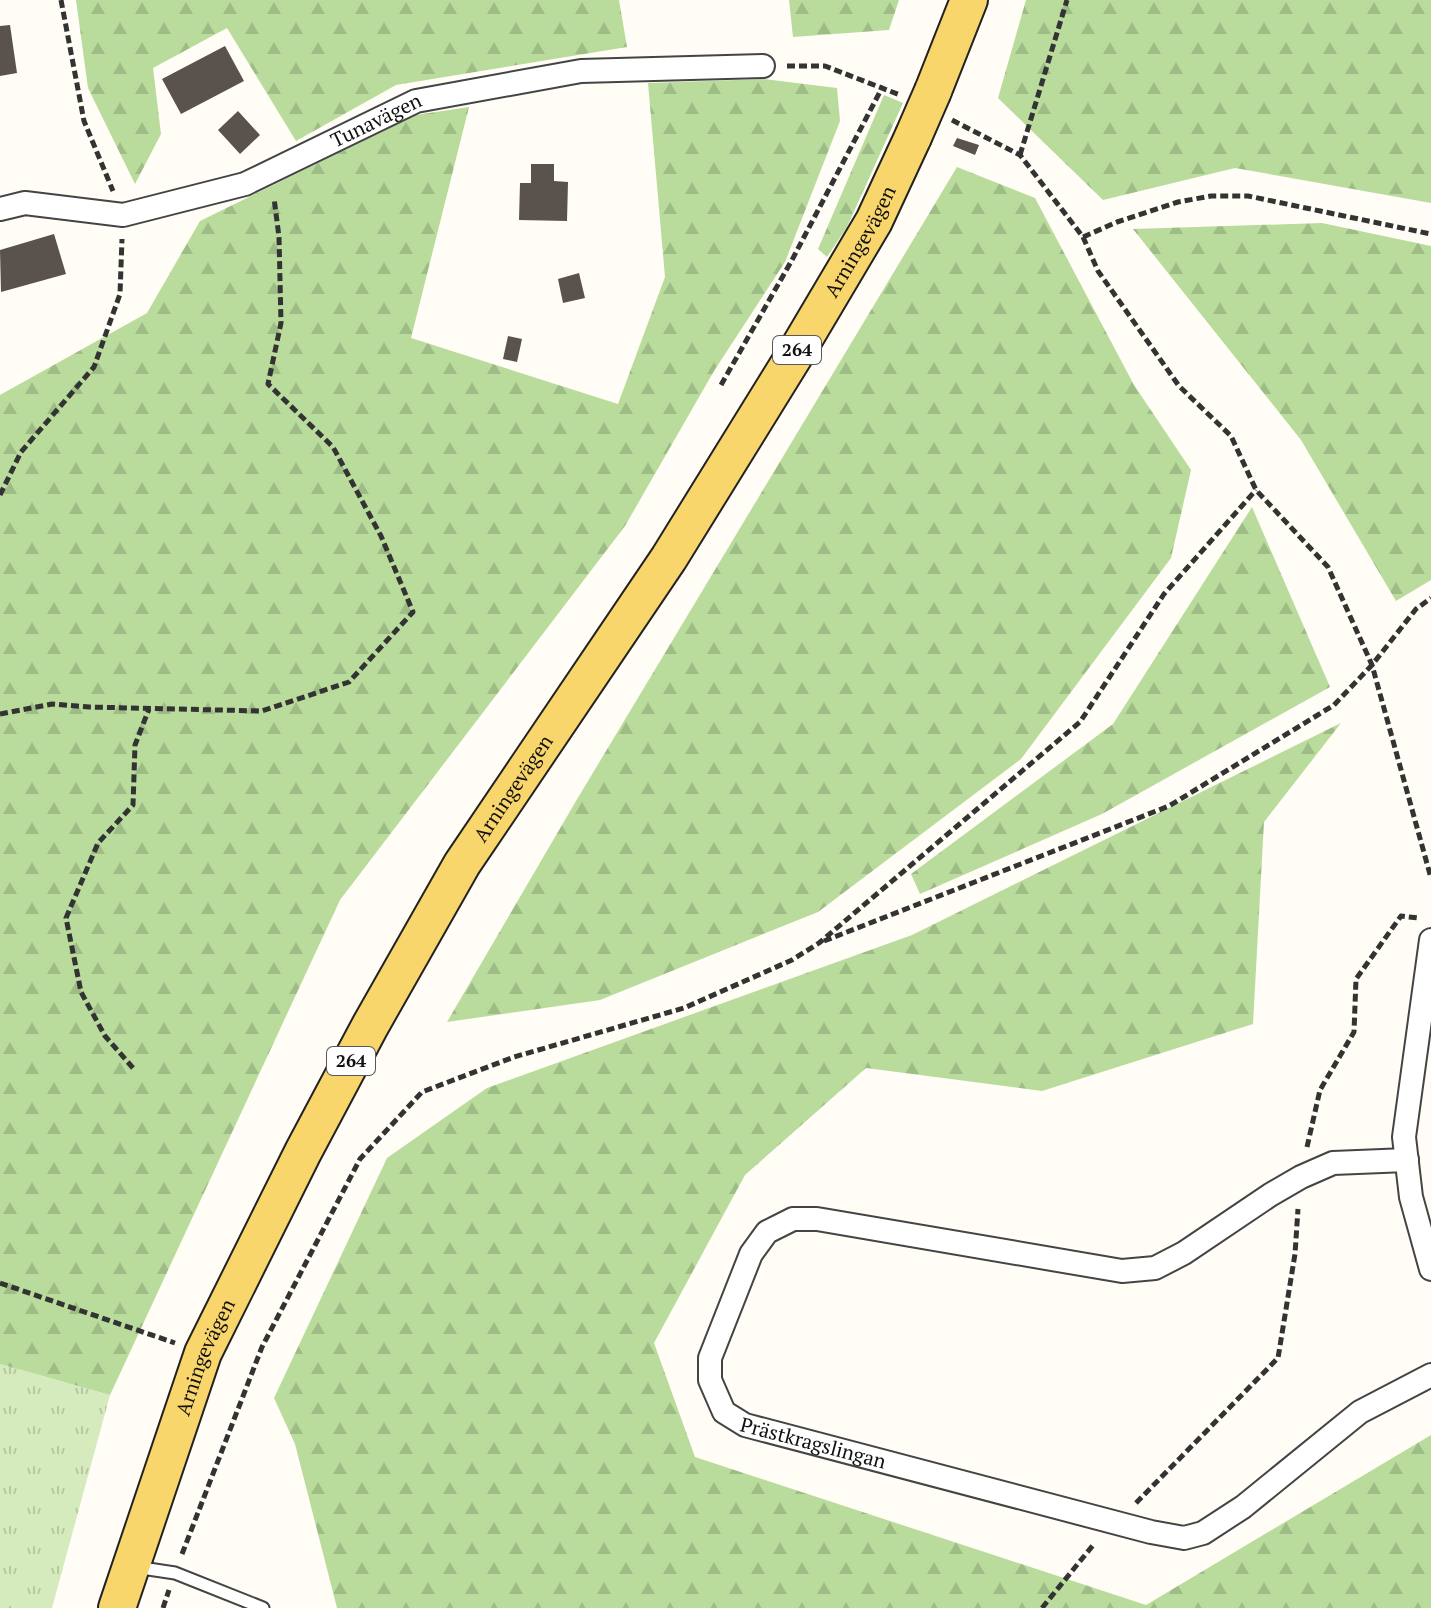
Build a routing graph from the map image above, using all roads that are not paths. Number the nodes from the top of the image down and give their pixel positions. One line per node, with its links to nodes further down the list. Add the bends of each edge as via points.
1 (969, 0): 8 (main road, Arningevägen / 264, bridge, via 874,221 686,531 462,864 317,1124 203,1353)
2 (763, 66): 3 (street, Tunavägen, via 581,71 416,101 245,184 123,215 25,203)
3 (0, 209)
4 (1431, 940): 5 (street, via 1404,1137)
5 (1407, 1160): 6 (street, via 1411,1197); 7 (street, Prästkragslingan, via 1333,1163 1301,1177 1155,1268 1122,1271 793,1219 767,1232 751,1254 710,1358 710,1380 724,1412 745,1425 1184,1538 1203,1533 1243,1507 1360,1412)
6 (1431, 1269)
7 (1431, 1375)
8 (130, 1566): 9 (main road, Arningevägen / 264); 10 (lane, via 175,1573)
9 (117, 1608)
10 (263, 1608)

